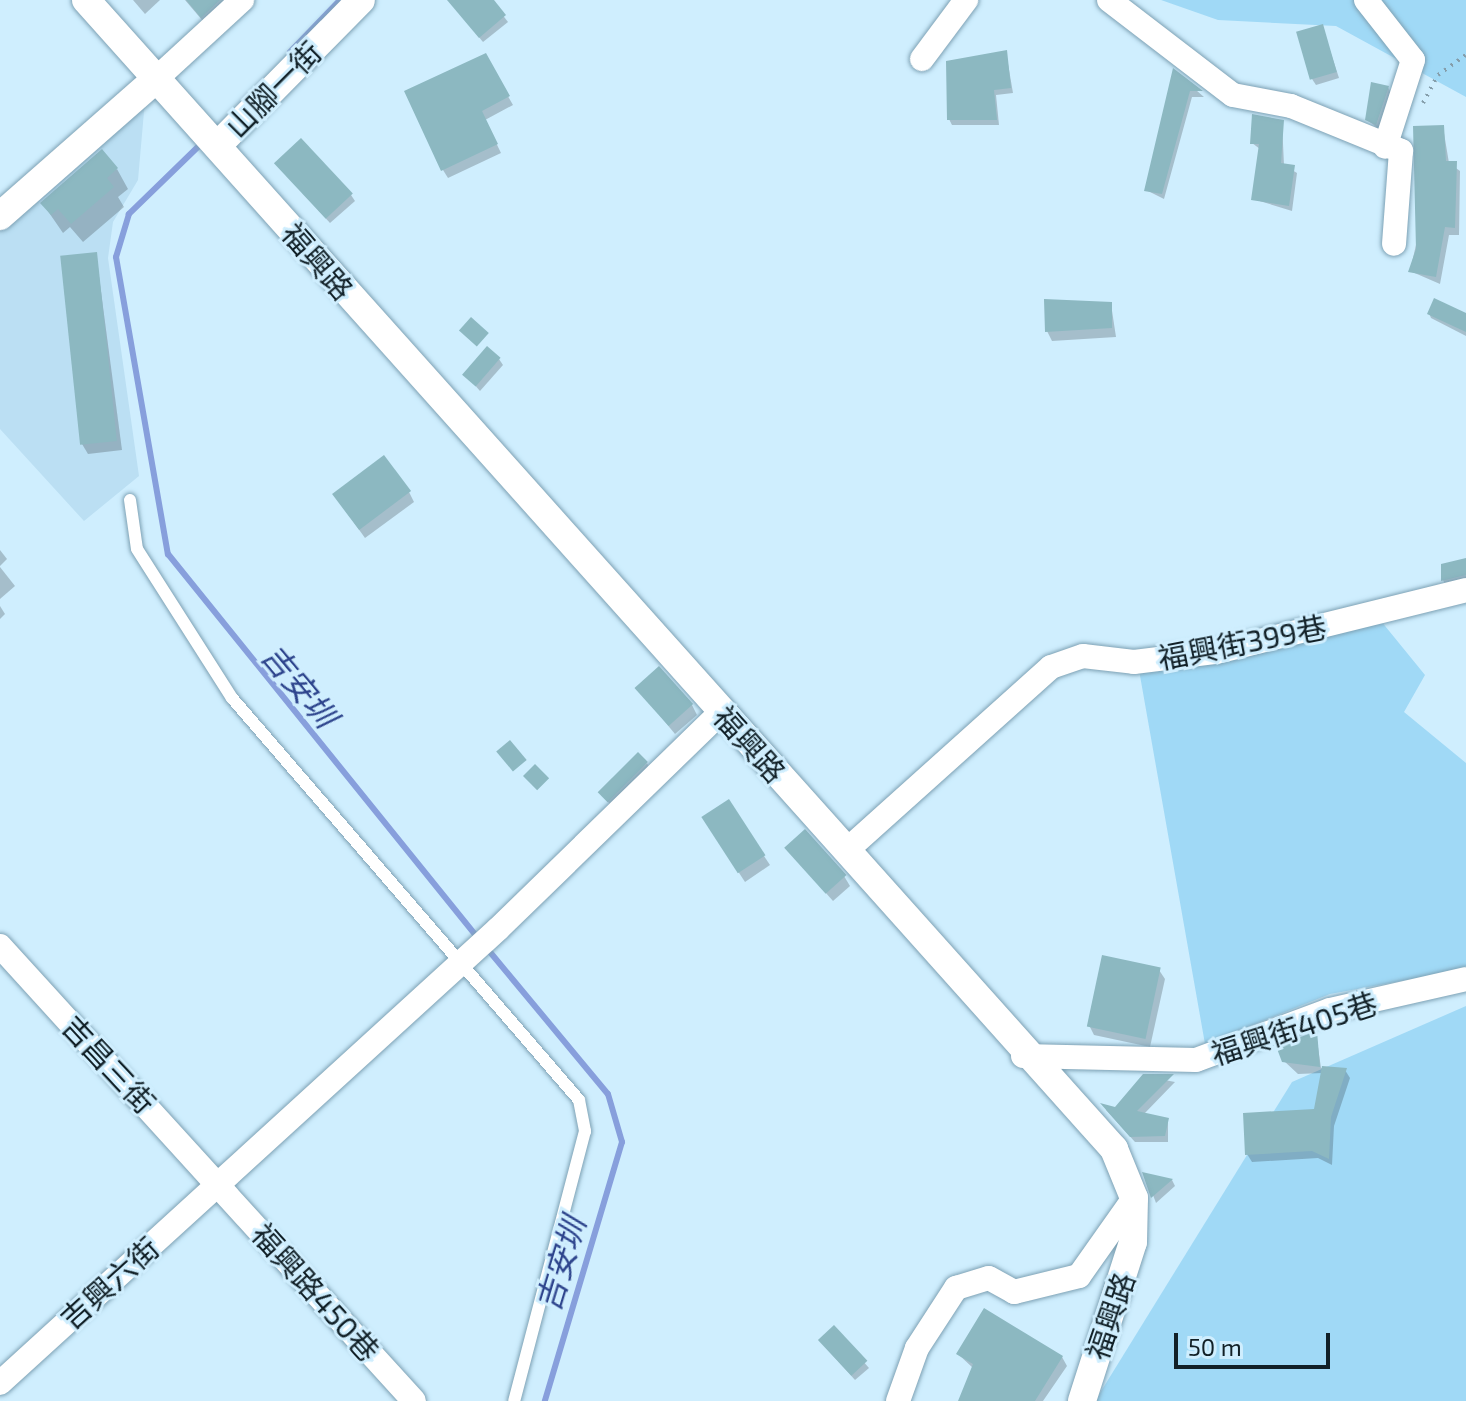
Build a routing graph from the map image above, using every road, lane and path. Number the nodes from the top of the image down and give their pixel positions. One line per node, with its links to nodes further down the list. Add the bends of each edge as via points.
1 (86, 0): 9 (street, 福興路)
2 (242, 0): 9 (street)
3 (361, 0): 11 (street, 山腳一街)
4 (966, 0): 8 (street)
5 (1109, 0): 12 (street, via 1233,95 1291,106)
6 (1366, 0): 10 (street, via 1413,60)
7 (1466, 55): 10 (path, via 1438,75 1427,101)
8 (922, 59)
9 (156, 79): 11 (street, 福興路); 13 (street)
10 (1395, 115): 12 (street)
11 (210, 135): 17 (street, 福興路)
12 (1385, 147): 14 (street, via 1401,151)
13 (0, 216)
14 (1394, 244)
15 (130, 500): 20 (lane, via 137,549 187,637)
16 (1466, 590): 18 (street, 福興街399巷, via 1216,652 1134,662 1083,656 1051,667)
17 (721, 712): 18 (street, 福興路); 20 (street, 吉興六街)
18 (847, 850): 22 (street, 福興路)
19 (0, 946): 23 (street, 吉昌三街)
20 (464, 956): 23 (street, 吉興六街); 27 (lane, via 579,1100 585,1131)
21 (1466, 979): 22 (street, 福興街405巷, via 1330,1010 1196,1060)
22 (1023, 1056): 24 (street, 福興路, via 1114,1149)
23 (218, 1183): 25 (street, 吉興六街); 26 (street, 福興路450巷)
24 (1134, 1198): 28 (street, via 1079,1276 1014,1292 989,1278 956,1288 917,1348); 29 (street, 福興路, via 1124,1288)
25 (0, 1383)
26 (414, 1401)
27 (514, 1401)
28 (898, 1401)
29 (1082, 1401)

